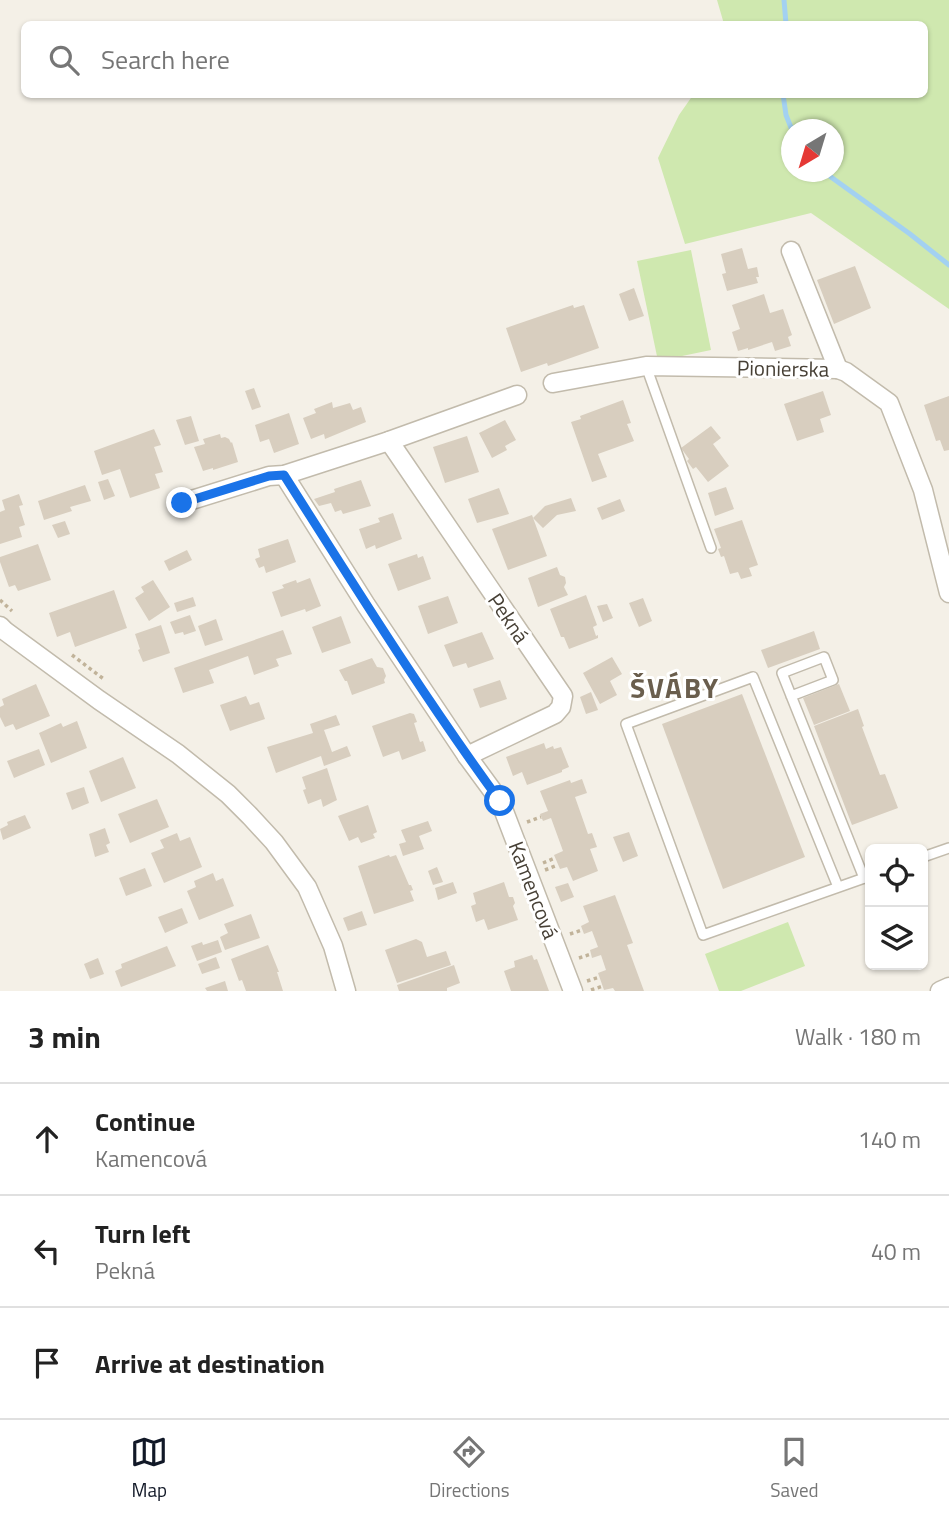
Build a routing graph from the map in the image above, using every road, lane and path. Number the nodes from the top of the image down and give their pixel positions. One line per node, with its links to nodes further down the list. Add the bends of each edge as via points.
1 (791, 251): 3 (street)
2 (646, 366): 3 (street, Pionierska); 4 (street, Pionierska); 9 (lane)
3 (838, 369): 10 (street, Pionierska, via 889,403 923,490)
4 (553, 383)
5 (517, 395): 6 (street)
6 (388, 442): 7 (street); 13 (street, Pekná, via 563,696 555,714)
7 (284, 475): 8 (street); 13 (street, Kamencová)
8 (182, 503)
9 (711, 548)
10 (949, 593)
11 (0, 626): 33 (street, via 178,754 274,842 307,887 333,946)
12 (791, 696): 12 (lane, via 782,673 824,657 833,680); 22 (lane)
13 (467, 756): 31 (street, Kamencová, via 500,801)
14 (541, 817): 15 (path)
15 (522, 824)
16 (949, 848): 17 (lane)
17 (928, 855)
18 (555, 858): 19 (path)
19 (537, 865)
20 (558, 865): 21 (path)
21 (540, 872)
22 (865, 872)
23 (865, 878): 24 (lane)
24 (838, 887): 24 (lane, via 703,935 626,724 753,677)
25 (582, 930): 26 (path)
26 (565, 936)
27 (591, 954): 28 (path)
28 (573, 960)
29 (600, 976): 31 (path)
30 (603, 986): 34 (path)
31 (578, 987)
32 (949, 987): 35 (street)
33 (346, 991)
34 (589, 991)
35 (940, 991)

